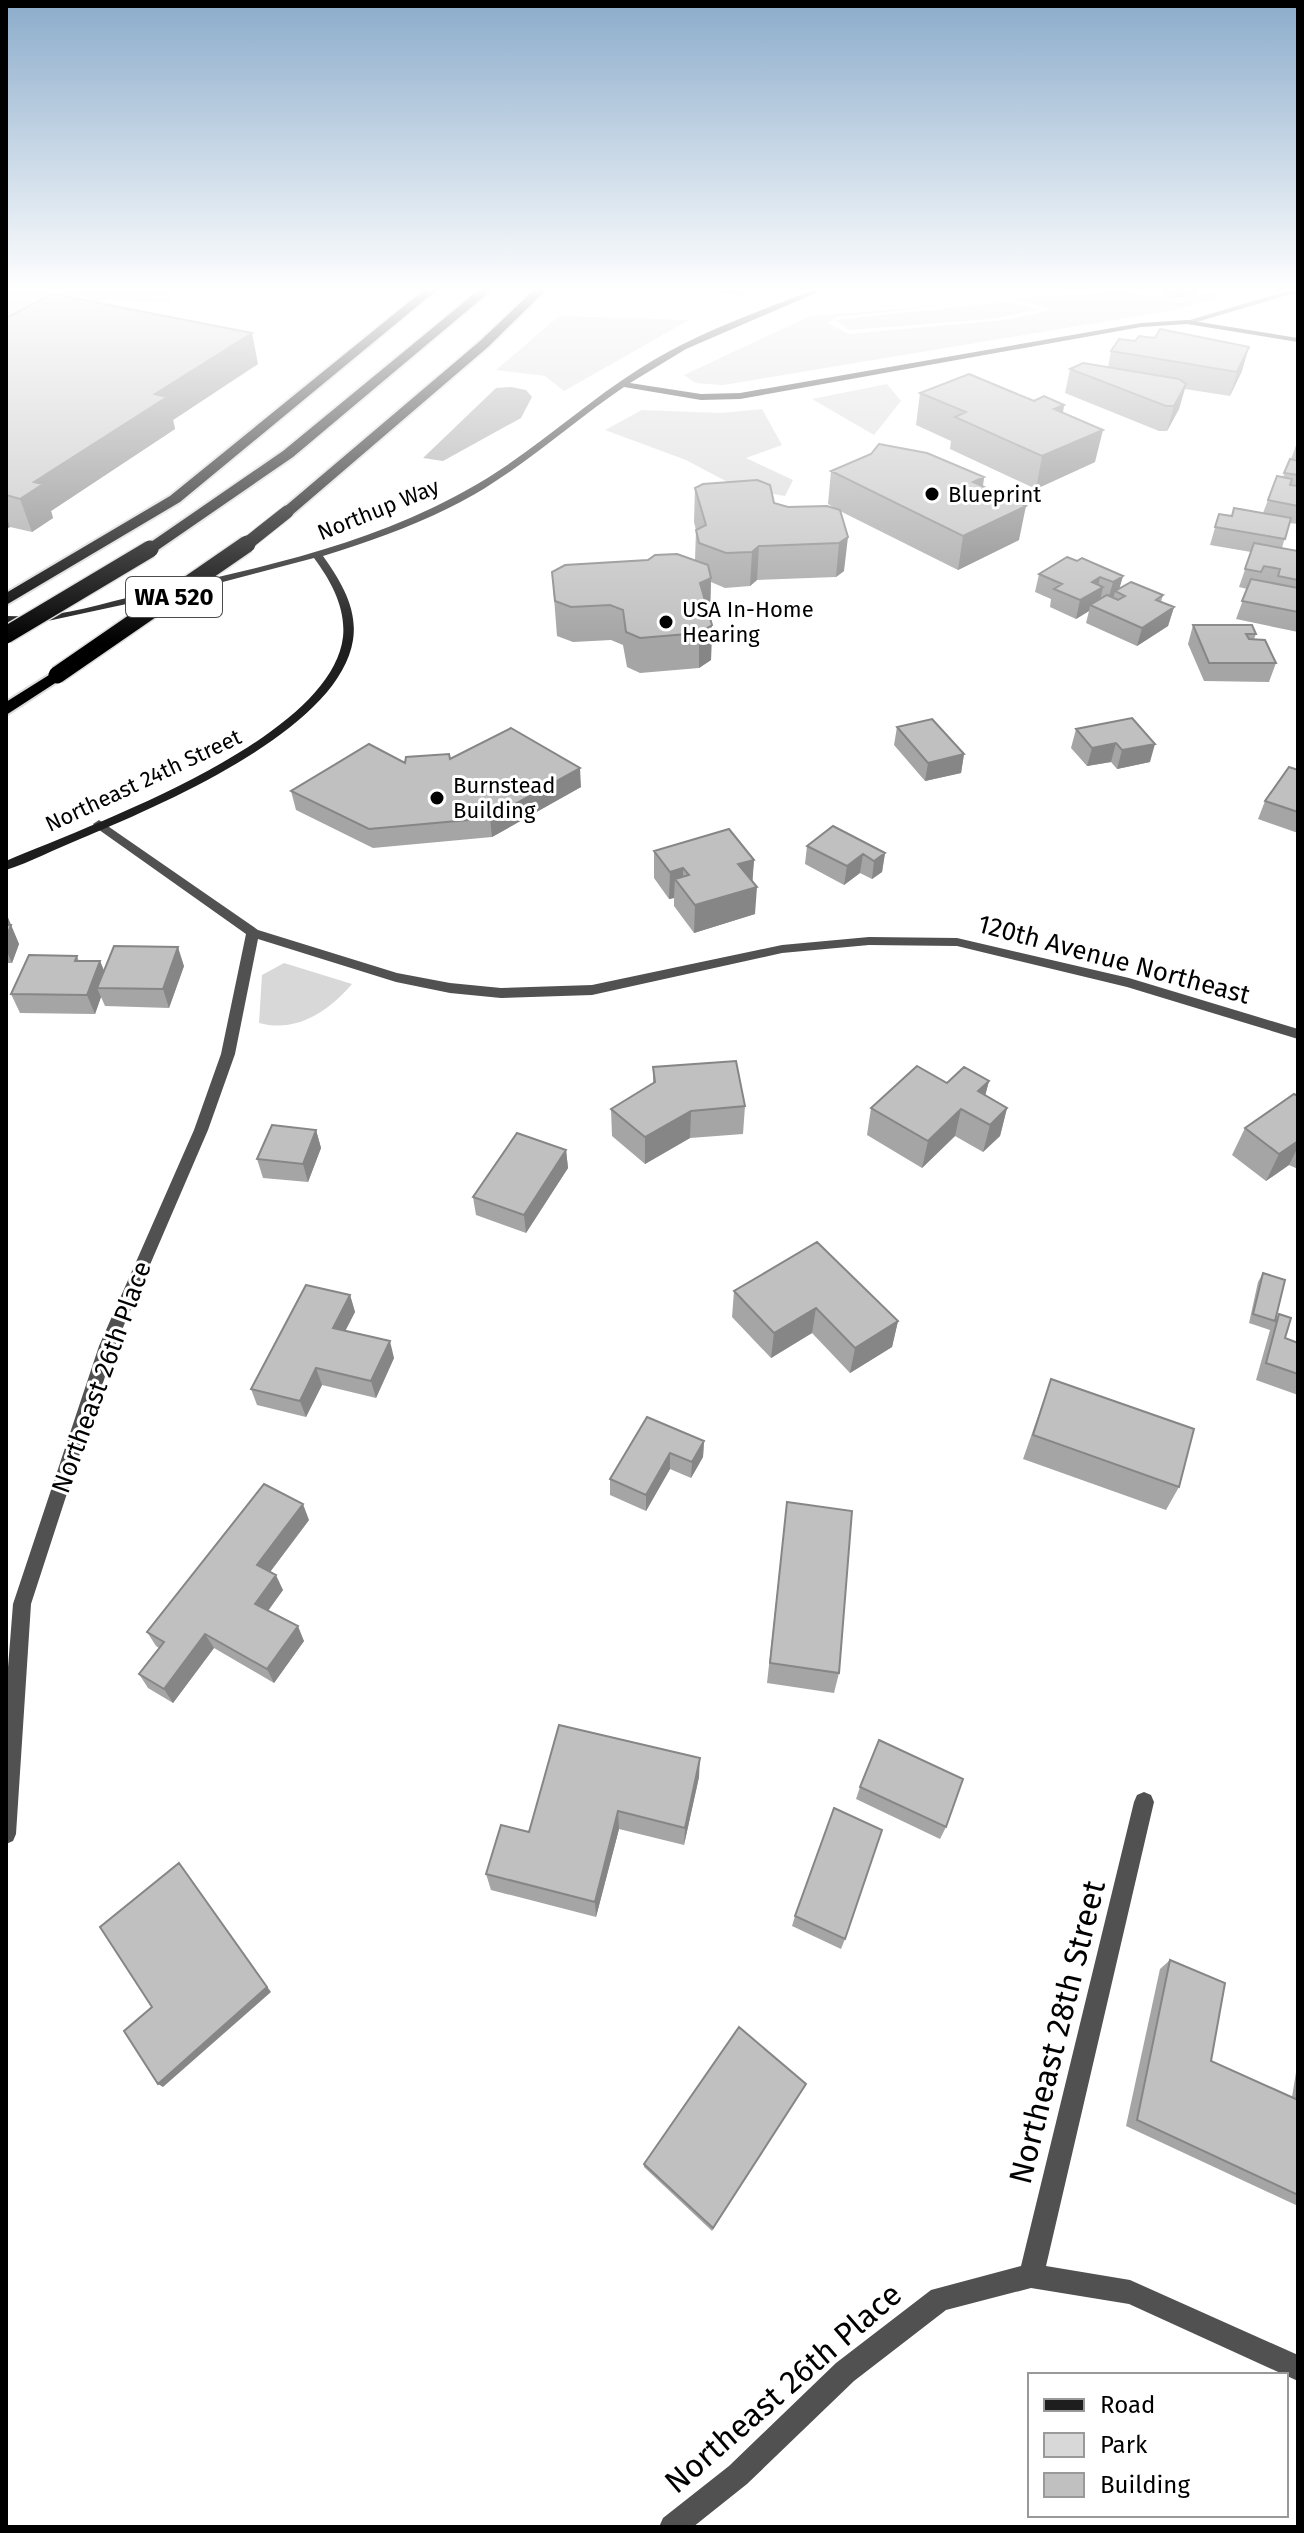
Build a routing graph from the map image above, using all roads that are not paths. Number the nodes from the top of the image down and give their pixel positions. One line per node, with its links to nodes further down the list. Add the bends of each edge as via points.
1 (290, 407): 6 (highway, via 144,520)
2 (343, 407): 9 (highway, WA 520, bridge, via 288,454 150,549)
3 (410, 407): 10 (highway, WA 520, bridge, via 218,566)
4 (591, 407): 5 (street, Northup Way, via 446,505)
5 (318, 556): 8 (street, Northup Way); 13 (street, Northeast 24th Street, via 340,588 348,618 345,651 329,683 303,714 259,747)
6 (10, 598)
7 (6, 619): 8 (street, Northup Way)
8 (43, 619): 9 (street, Northup Way)
9 (6, 636)
10 (57, 675): 11 (highway, WA 520); 12 (highway)
11 (6, 703)
12 (6, 710)
13 (99, 824): 14 (street, Northeast 24th Street); 15 (street, 120th Avenue Northeast)
14 (6, 866)
15 (253, 933): 16 (street, 120th Avenue Northeast, via 396,977 501,993 592,990 782,949 869,941 957,942 1129,983); 18 (street, Northeast 26th Place, via 228,1054 201,1130 107,1346 22,1604)
16 (1298, 1034)
17 (1144, 1802): 19 (street, Northeast 28th Street)
18 (6, 1834)
19 (1031, 2276): 20 (street, via 1130,2292); 21 (street, Northeast 26th Place, via 940,2299 845,2372 738,2475)
20 (1298, 2368)
21 (672, 2527)

